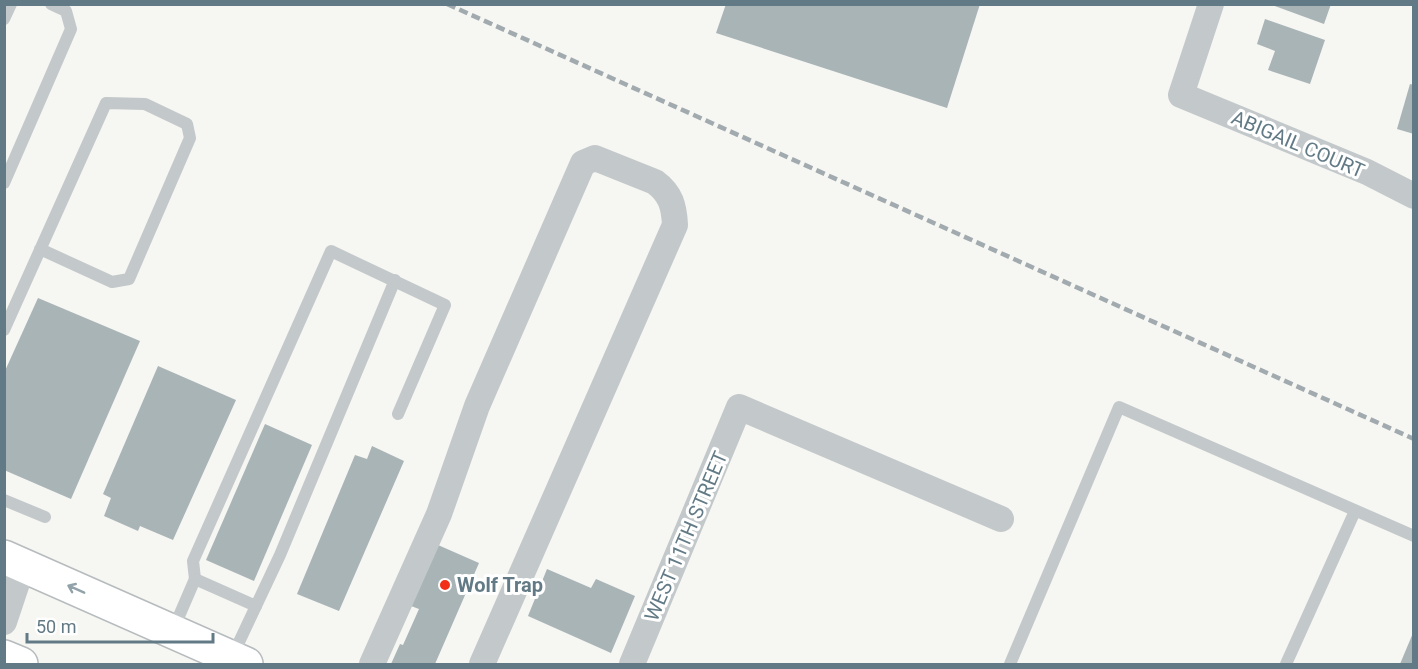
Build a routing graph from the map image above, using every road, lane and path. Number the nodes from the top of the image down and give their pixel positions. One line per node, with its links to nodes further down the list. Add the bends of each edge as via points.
1 (11, 4): 4 (lane)
2 (51, 4): 5 (lane, via 66,11 70,29)
3 (1211, 4): 6 (street, ABIGAIL COURT, via 1181,95 1367,172)
4 (4, 20)
5 (4, 183)
6 (1413, 196)
7 (40, 249): 7 (lane, via 106,103 145,104 187,124 190,138 129,279 112,282); 9 (lane)
8 (395, 280): 10 (lane, via 445,305); 17 (lane, via 331,251 193,561); 18 (lane)
9 (4, 330)
10 (398, 414)
11 (4, 500): 13 (lane)
12 (1355, 511): 15 (lane); 27 (lane, via 1119,407); 28 (lane)
13 (45, 517)
14 (1001, 519): 26 (street, WEST 11TH STREET, via 739,407)
15 (1413, 536)
16 (14, 561): 19 (street); 20 (main road, one-way to 16)
17 (195, 579): 18 (lane); 20 (lane)
18 (256, 606): 22 (lane)
19 (4, 622)
20 (172, 632): 22 (main road)
21 (4, 657): 23 (main road)
22 (239, 661)
23 (21, 664)
24 (372, 664): 25 (street, via 439,514 477,406 578,173 583,163 595,158 661,186 674,206 675,225)
25 (482, 664)
26 (632, 664)
27 (1010, 664)
28 (1286, 664)

